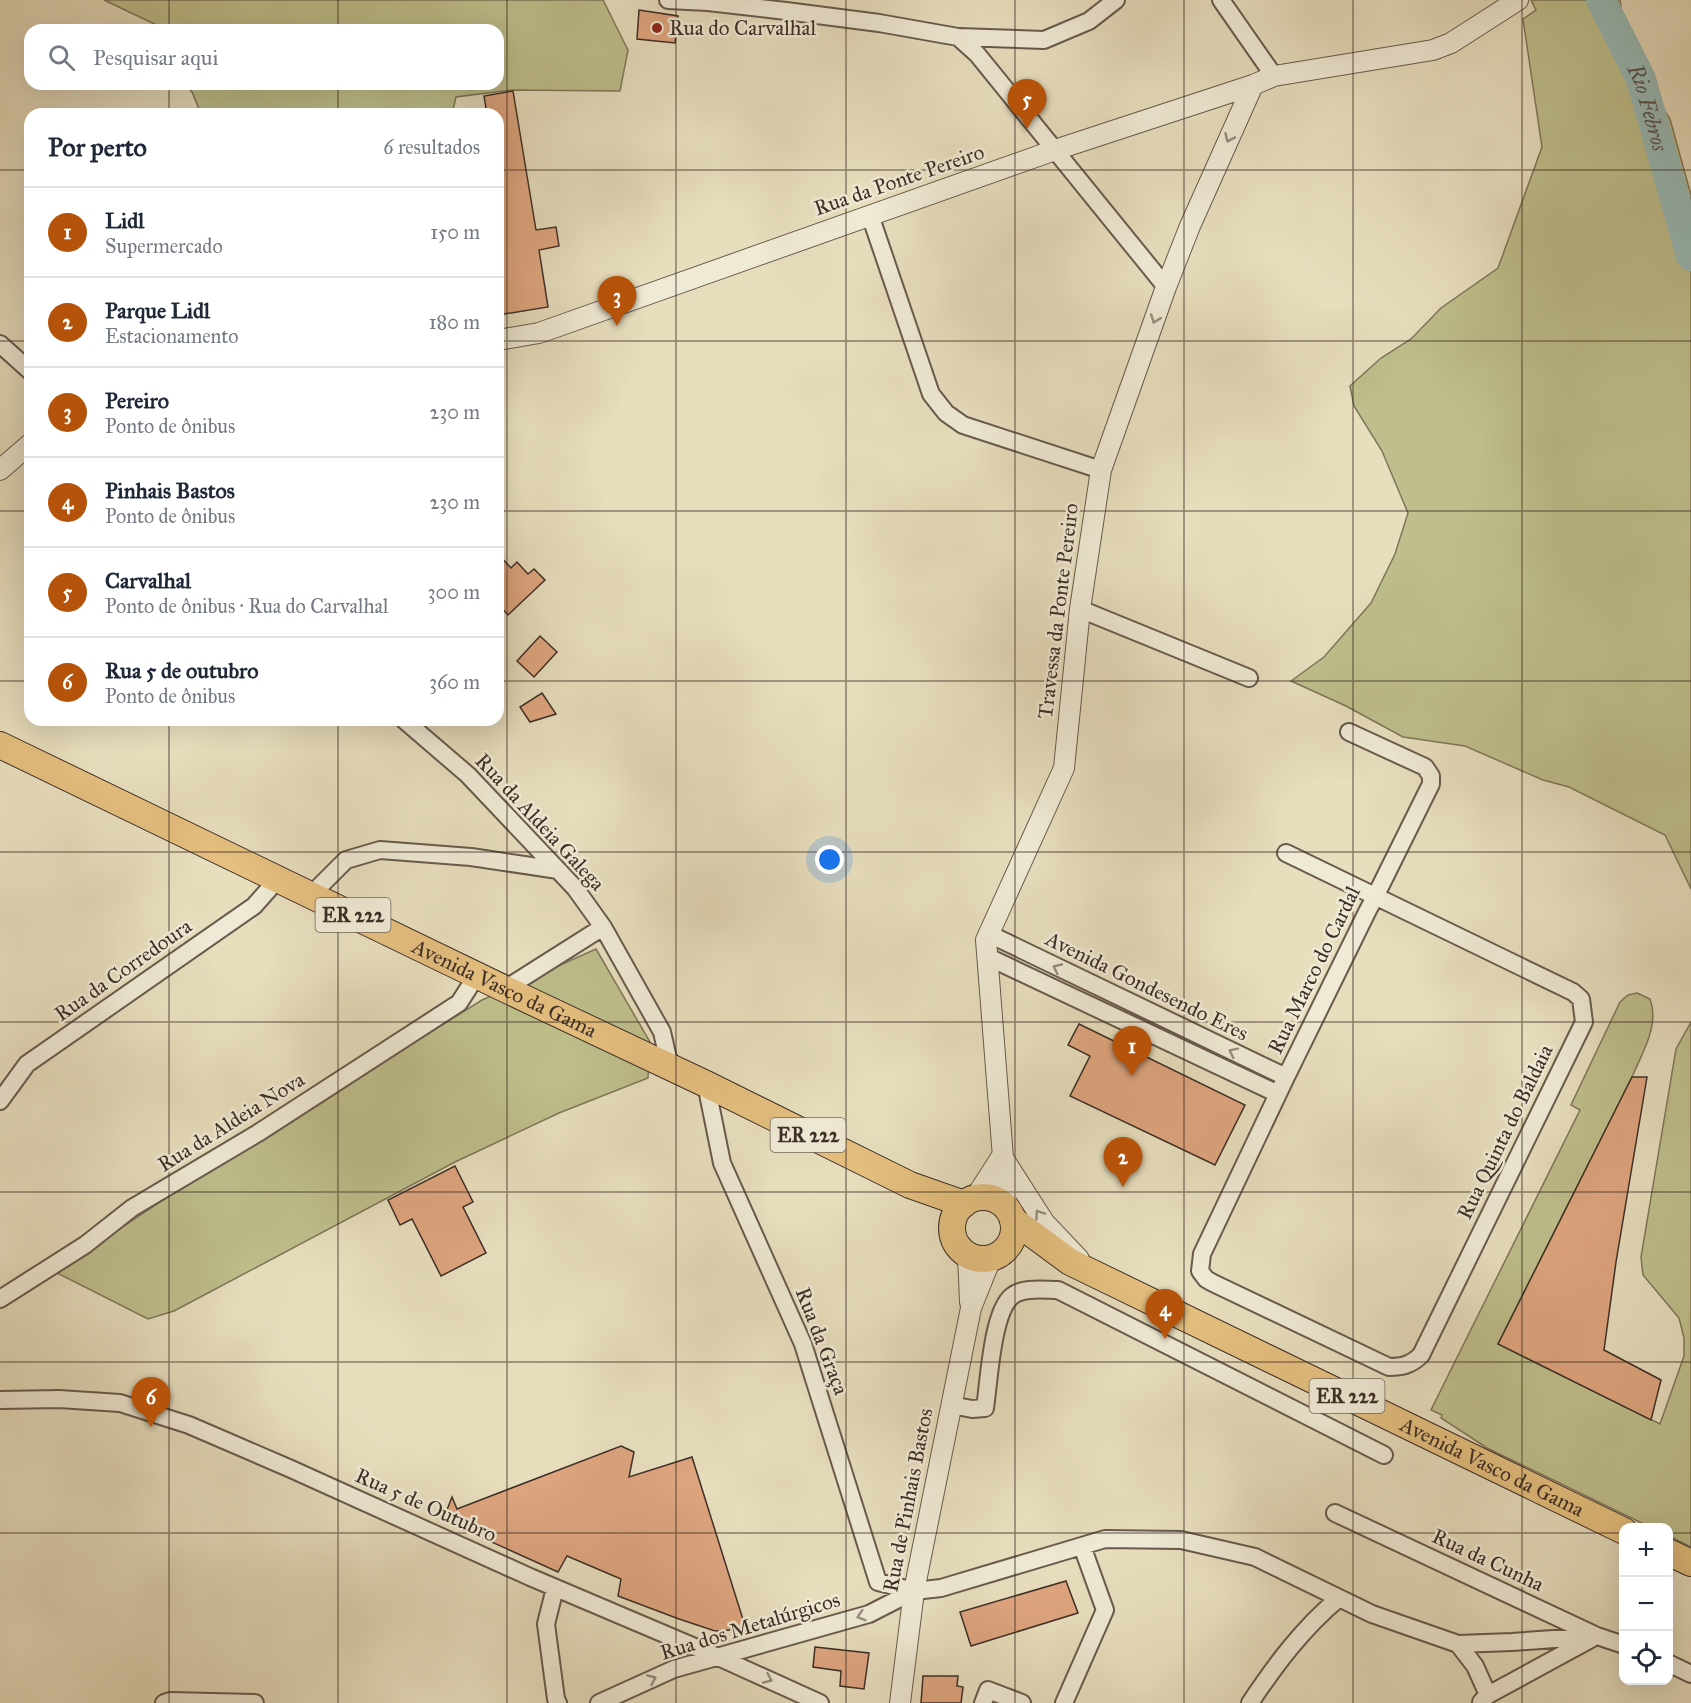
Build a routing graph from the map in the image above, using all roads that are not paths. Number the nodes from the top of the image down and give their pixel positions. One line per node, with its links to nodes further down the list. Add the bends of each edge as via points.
1 (668, 0): 5 (street, via 786,11)
2 (1116, 0): 5 (street, via 1089,21 1044,40)
3 (1221, 0): 6 (street)
4 (1518, 0): 6 (street, Rua da Ponte Pereiro, via 1458,39 1433,50)
5 (958, 37): 8 (street, via 977,54)
6 (1274, 76): 7 (street, Rua da Ponte Pereiro)
7 (1253, 85): 8 (street, Rua da Ponte Pereiro); 10 (street, Travessa da Ponte Pereiro, one-way to 10)
8 (1055, 150): 9 (street, Rua da Ponte Pereiro); 10 (street)
9 (870, 215): 11 (street, Rua da Ponte Pereiro, via 539,333); 16 (street, via 932,394 946,413 963,425)
10 (1166, 287): 16 (street, Travessa da Ponte Pereiro, one-way to 16)
11 (504, 339)
12 (0, 344): 13 (street)
13 (24, 366)
14 (24, 449): 15 (street)
15 (0, 470)
16 (1101, 470): 17 (street, Travessa da Ponte Pereiro)
17 (1080, 609): 18 (street); 28 (street, Travessa da Ponte Pereiro, via 1064,768)
18 (1249, 678)
19 (411, 726): 23 (street, Rua da Aldeia Galega, via 468,775)
20 (1349, 732): 26 (street, Rua Marco do Cardal, via 1425,767 1431,776 1431,784)
21 (0, 745): 24 (main road, Avenida Vasco da Gama / ER 222)
22 (1286, 853): 26 (street, Rua Quinta do Baldaia)
23 (558, 870): 25 (street, via 471,857 380,850 346,860); 27 (street, Rua da Aldeia Galega)
24 (277, 880): 25 (main road, Avenida Vasco da Gama / ER 222); 36 (street, Rua da Corredoura, via 254,906 27,1064)
25 (311, 895): 30 (main road, Avenida Vasco da Gama / ER 222)
26 (1376, 897): 33 (street, Rua Marco do Cardal); 42 (street, Rua Quinta do Baldaia, via 1573,992 1581,999 1584,1022 1421,1355 1413,1363 1389,1367 1213,1283)
27 (603, 927): 31 (street); 32 (street, Rua da Aldeia Galega, via 662,1032)
28 (989, 934): 29 (street, Travessa da Ponte Pereiro); 33 (street, Avenida Gondesendo Eres, one-way to 28)
29 (988, 957): 35 (street, Avenida Gondesendo Eres); 37 (street, Travessa da Ponte Pereiro)
30 (477, 975): 31 (main road, Avenida Vasco da Gama / ER 222); 43 (street, Rua da Aldeia Nova, via 459,1004 258,1133 132,1208 85,1245)
31 (505, 989): 32 (main road, Avenida Vasco da Gama / ER 222)
32 (670, 1067): 34 (main road, Avenida Vasco da Gama / ER 222)
33 (1286, 1077): 35 (street, Rua Marco do Cardal)
34 (706, 1084): 38 (main road, Avenida Vasco da Gama / ER 222); 53 (street, Rua da Graça, via 722,1163 803,1344 878,1582)
35 (1278, 1094): 42 (street, Rua Marco do Cardal, via 1202,1254)
36 (0, 1101)
37 (1002, 1156): 38 (street); 39 (street, Travessa da Ponte Pereiro); 41 (street, one-way to 37, via 1044,1221)
38 (963, 1209): 39 (main road, Avenida Vasco da Gama / ER 222, via 987,1198 998,1201); 40 (main road, Avenida Vasco da Gama / ER 222, via 953,1237 958,1247)
39 (1010, 1215): 40 (main road, via 1014,1232 1010,1244); 41 (main road, Avenida Vasco da Gama / ER 222)
40 (987, 1255): 41 (main road, Avenida Vasco da Gama / ER 222, via 1031,1254); 45 (street, Rua de Pinhais Bastos, via 971,1308)
41 (1081, 1267): 48 (main road, Avenida Vasco da Gama / ER 222)
42 (1200, 1271)
43 (0, 1299)
44 (0, 1400): 52 (street, Rua 5 de Outubro, via 120,1403 189,1425)
45 (951, 1405): 46 (street, via 985,1408 997,1323 1013,1295 1058,1290); 53 (street, Rua de Pinhais Bastos)
46 (1384, 1455)
47 (1335, 1513): 55 (street, Rua da Cunha)
48 (1619, 1528)
49 (1082, 1546): 53 (street, via 941,1588); 54 (street, via 1105,1539 1181,1540 1256,1557); 70 (street, via 1105,1610)
50 (1673, 1554): 51 (main road)
51 (1691, 1563)
52 (555, 1588): 58 (street, Rua 5 de Outubro); 64 (street, via 546,1624)
53 (914, 1591): 58 (street, Rua dos Metalúrgicos, one-way to 58, via 869,1614); 67 (street, Rua de Pinhais Bastos)
54 (1339, 1598): 56 (street, via 1372,1614); 71 (street, via 1284,1654)
55 (1597, 1636): 56 (street); 57 (street, Rua da Cunha); 61 (street)
56 (1458, 1644): 61 (street, via 1474,1666)
57 (1619, 1644)
58 (716, 1656): 65 (street, Rua dos Metalúrgicos, one-way to 58); 66 (street, Rua 5 de Outubro, one-way to 66)
59 (1673, 1665): 60 (street)
60 (1691, 1674)
61 (1484, 1699)
62 (165, 1703): 63 (street)
63 (255, 1703)
64 (558, 1703)
65 (599, 1703)
66 (820, 1703)
67 (900, 1703)
68 (983, 1703): 69 (street, via 988,1690)
69 (1022, 1703)
70 (1064, 1703)
71 (1250, 1703)

